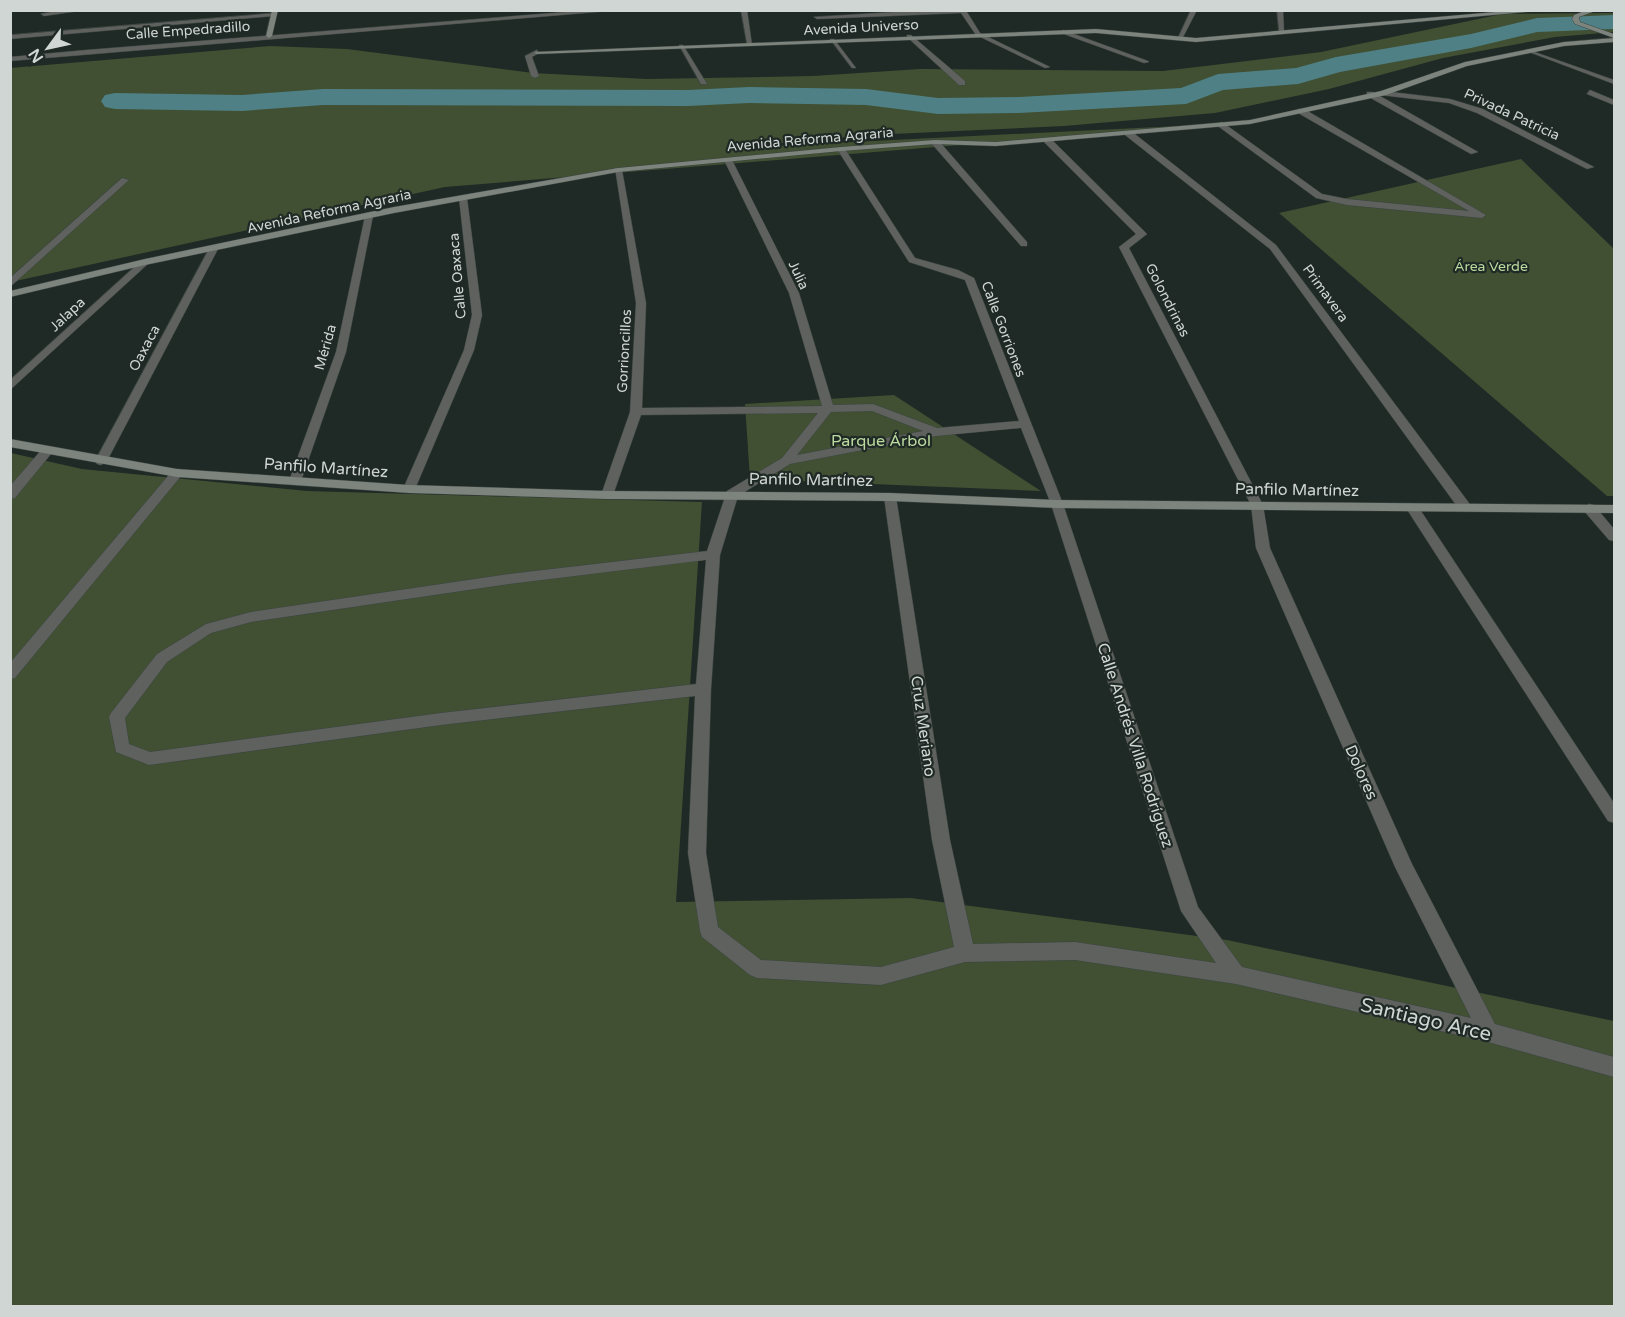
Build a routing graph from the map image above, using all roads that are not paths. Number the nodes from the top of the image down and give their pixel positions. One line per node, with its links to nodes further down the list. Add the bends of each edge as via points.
1 (83, 10): 11 (street)
2 (618, 10): 16 (street, Calle Empedradillo)
3 (744, 10): 22 (street)
4 (982, 10): 9 (street)
5 (1194, 10): 20 (street)
6 (1281, 10): 13 (street)
7 (1545, 10): 13 (street, Avenida Universo)
8 (1595, 10): 19 (street, via 1576,16 1577,23)
9 (962, 11): 12 (street); 15 (street)
10 (275, 12): 16 (street); 18 (street)
11 (43, 15)
12 (818, 17)
13 (1282, 31): 20 (street, Avenida Universo)
14 (1063, 32): 15 (street, Avenida Universo); 20 (street, Avenida Universo); 26 (street)
15 (978, 34): 17 (street, Avenida Universo); 28 (street)
16 (269, 36): 25 (street, Calle Empedradillo)
17 (909, 36): 21 (street, Avenida Universo); 32 (street)
18 (10, 37)
19 (1614, 38): 24 (street, Avenida Reforma Agraria)
20 (1179, 39)
21 (832, 40): 22 (street, Avenida Universo); 27 (street)
22 (750, 44): 23 (street, Avenida Universo)
23 (681, 46): 29 (street, Avenida Universo, via 537,52 528,56); 30 (street)
24 (1531, 51): 31 (street); 34 (street, Avenida Reforma Agraria, via 1465,64)
25 (10, 59)
26 (1146, 62)
27 (854, 67)
28 (1047, 67)
29 (535, 76)
30 (704, 82)
31 (1614, 82)
32 (962, 83)
33 (1590, 92): 36 (street)
34 (1383, 93): 35 (street, Avenida Reforma Agraria); 45 (street, Privada Patricia, via 1450,101 1480,111)
35 (1370, 94): 37 (street, Avenida Reforma Agraria); 43 (street)
36 (1614, 103)
37 (1301, 111): 38 (street, Avenida Reforma Agraria); 38 (street, via 1482,215 1318,196)
38 (1220, 124): 39 (street, Avenida Reforma Agraria)
39 (1128, 132): 40 (street, Avenida Reforma Agraria); 73 (street, Primavera, via 1273,247)
40 (1047, 140): 41 (street, Avenida Reforma Agraria, via 996,144); 72 (street, Golondrinas, via 1142,234 1124,247)
41 (935, 142): 42 (street, Avenida Reforma Agraria); 50 (street)
42 (841, 148): 44 (street, Avenida Reforma Agraria); 58 (street, Calle Gorriones, via 912,260 925,267 954,269 969,278)
43 (1474, 152)
44 (728, 160): 46 (street, Avenida Reforma Agraria); 56 (street, Julia, via 794,293)
45 (1590, 167)
46 (618, 170): 48 (street, Avenida Reforma Agraria); 57 (street, Gorrioncillos, via 641,303)
47 (125, 180): 53 (street)
48 (464, 198): 49 (street, Avenida Reforma Agraria); 66 (street, Calle Oaxaca, via 477,315 469,350)
49 (369, 216): 51 (street, Avenida Reforma Agraria); 65 (street, Mérida, via 341,352)
50 (1024, 244)
51 (213, 249): 52 (street, Avenida Reforma Agraria); 62 (street, Oaxaca)
52 (145, 262): 54 (street, Avenida Reforma Agraria); 55 (street, Jalapa)
53 (10, 284)
54 (10, 294)
55 (10, 387)
56 (828, 408): 57 (street); 59 (street, via 873,406); 63 (street)
57 (636, 411): 69 (street, Gorrioncillos)
58 (1025, 424): 59 (street); 71 (street, Calle Gorriones)
59 (936, 432): 63 (street)
60 (12, 445): 61 (street, Panfilo Martínez)
61 (47, 451): 62 (street, Panfilo Martínez); 68 (street)
62 (101, 461): 64 (street, Panfilo Martínez)
63 (786, 461): 67 (street)
64 (177, 473): 65 (street, Panfilo Martínez); 79 (street)
65 (295, 482): 66 (street, Panfilo Martínez)
66 (409, 489): 69 (street, Panfilo Martínez)
67 (732, 494): 69 (street, Panfilo Martínez); 70 (street, Panfilo Martínez); 78 (street, Santiago Arce)
68 (10, 495)
69 (607, 495)
70 (890, 497): 71 (street, Panfilo Martínez); 82 (street, Cruz Meriano, via 941,840)
71 (1057, 504): 72 (street, Panfilo Martínez); 83 (street, Calle Andrés Villa Rodríguez, via 1190,911)
72 (1257, 505): 74 (street, Panfilo Martínez); 84 (street, Dolores, via 1263,548 1272,569 1404,867)
73 (1464, 506): 74 (street, Panfilo Martínez); 75 (street, Panfilo Martínez)
74 (1412, 508): 81 (street)
75 (1589, 508): 76 (street, Panfilo Martínez); 77 (street)
76 (1614, 509)
77 (1614, 537)
78 (713, 555): 80 (street, Santiago Arce); 80 (street, via 509,579 240,620 206,629 162,658 117,717 122,748 149,759 441,719)
79 (10, 674)
80 (703, 689): 82 (street, Santiago Arce, via 697,853 709,931 757,969 881,976)
81 (1614, 816)
82 (965, 953): 83 (street, Santiago Arce, via 1075,951)
83 (1236, 975): 84 (street, Santiago Arce)
84 (1488, 1032): 85 (street, Santiago Arce)
85 (1614, 1067)

